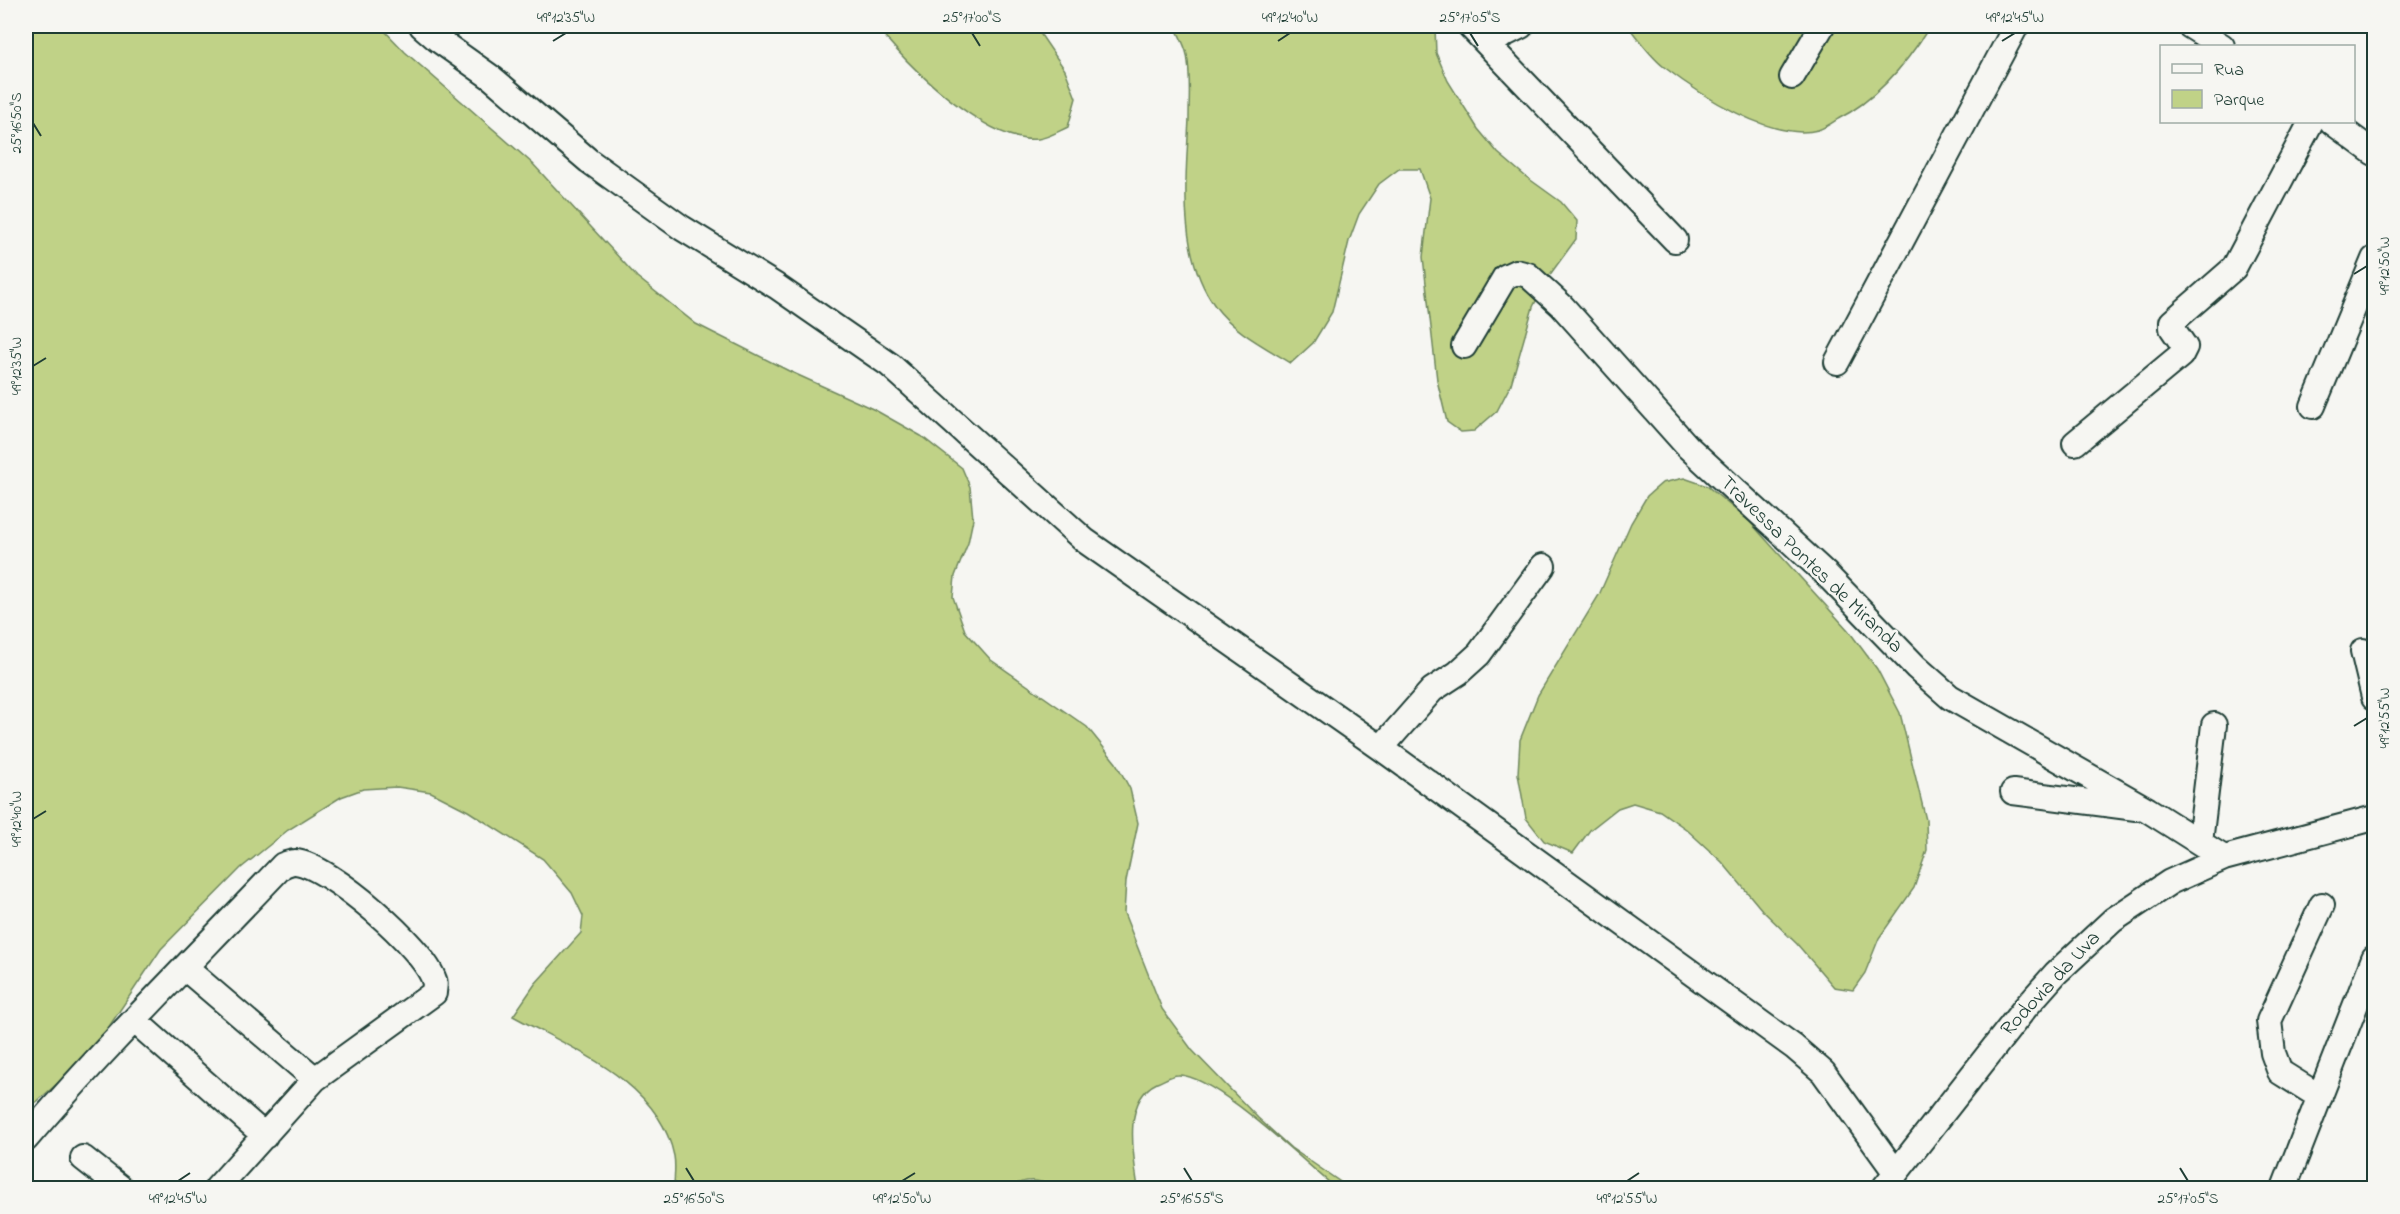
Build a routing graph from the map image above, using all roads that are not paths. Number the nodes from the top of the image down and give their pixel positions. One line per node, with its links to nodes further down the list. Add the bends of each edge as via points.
1 (422, 26): 23 (street, via 492,78 589,161 682,228 776,286 890,365 1084,540)
2 (1470, 26): 7 (street)
3 (1521, 26): 7 (street)
4 (1822, 26): 9 (street)
5 (2016, 26): 16 (street)
6 (2190, 26): 8 (street)
7 (1490, 45): 13 (street)
8 (2220, 45)
9 (1792, 77)
10 (2310, 123): 18 (street, via 2234,268 2172,322 2185,347 2181,356)
11 (2333, 123): 12 (street)
12 (2374, 153)
13 (1675, 240)
14 (2374, 259): 17 (street)
15 (1464, 346): 25 (street, Travessa Pontes de Miranda, via 1505,277 1516,272 1528,275 1562,306 1688,447 1825,573 1950,697)
16 (1838, 362)
17 (2313, 406)
18 (2075, 443)
19 (1543, 566): 23 (street, via 1479,654 1432,690)
20 (2363, 651): 21 (street)
21 (2374, 697)
22 (2214, 725): 27 (street)
23 (1381, 747): 38 (street, via 1794,1047 1823,1072)
24 (2013, 792): 25 (street)
25 (2148, 810): 27 (street, Travessa Pontes de Miranda)
26 (2374, 818): 28 (street, Rodovia da Uva)
27 (2200, 842): 28 (street, Travessa Pontes de Miranda)
28 (2224, 858): 38 (street, Rodovia da Uva, via 2170,882 2113,920 2085,945 2025,1008)
29 (2322, 905): 34 (street, via 2269,1021 2280,1072)
30 (2374, 958): 34 (street)
31 (185, 968): 32 (street); 33 (street); 33 (street, via 283,865 296,861 320,872 367,904 415,951 435,980 434,993)
32 (134, 1020): 35 (street); 36 (street)
33 (315, 1079): 35 (street)
34 (2320, 1097): 41 (street)
35 (265, 1136): 40 (street)
36 (26, 1139)
37 (83, 1158): 39 (street)
38 (1890, 1181)
39 (121, 1188)
40 (217, 1188)
41 (2284, 1188)

